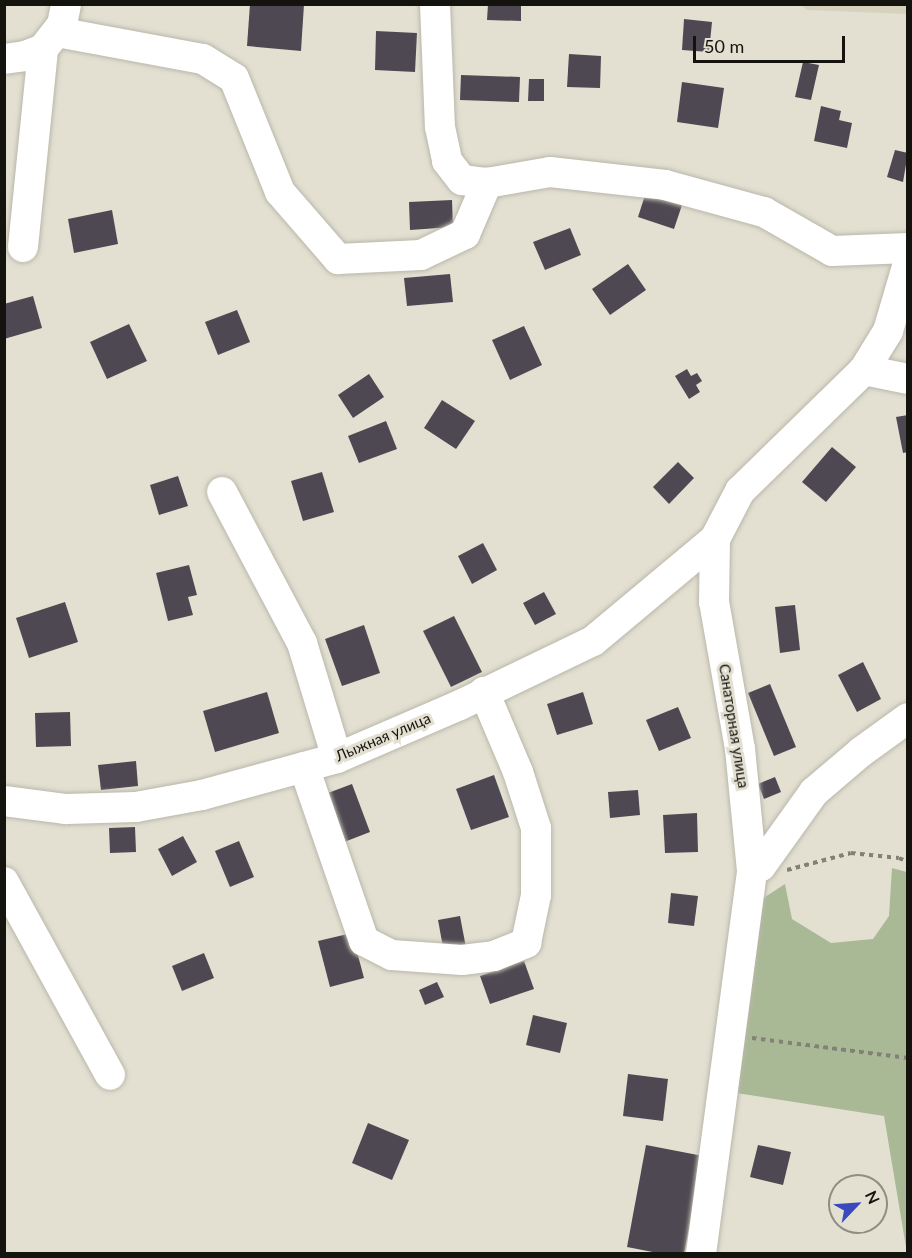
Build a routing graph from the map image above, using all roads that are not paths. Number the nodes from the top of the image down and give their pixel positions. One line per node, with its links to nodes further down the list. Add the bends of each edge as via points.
1 (435, 4): 4 (street, via 440,127 447,161 462,180)
2 (55, 28): 3 (street, via 25,56); 4 (street, via 203,58 234,78 280,192 338,259 421,255 465,234); 5 (street)
3 (4, 59)
4 (487, 183): 6 (street, via 550,172 665,184 764,212 832,251)
5 (23, 247)
6 (908, 248)
7 (908, 263): 8 (street, Санаторная улица, via 888,331)
8 (864, 370): 9 (street); 11 (street, Санаторная улица, via 740,491)
9 (908, 379)
10 (222, 492): 14 (street, via 302,643)
11 (715, 539): 12 (street, Лыжная улица, via 593,641); 17 (street, Санаторная улица, via 714,602)
12 (484, 692): 14 (street, Лыжная улица); 15 (street, via 518,772 536,828 536,895 526,943 494,956 462,960 392,955 364,941)
13 (908, 718): 17 (street, via 814,792)
14 (337, 758): 15 (street, Лыжная улица)
15 (304, 767): 16 (street, Лыжная улица, via 202,795 136,807 66,809)
16 (4, 801)
17 (757, 869): 20 (street, Санаторная улица)
18 (4, 882): 19 (street)
19 (110, 1074)
20 (701, 1254)

